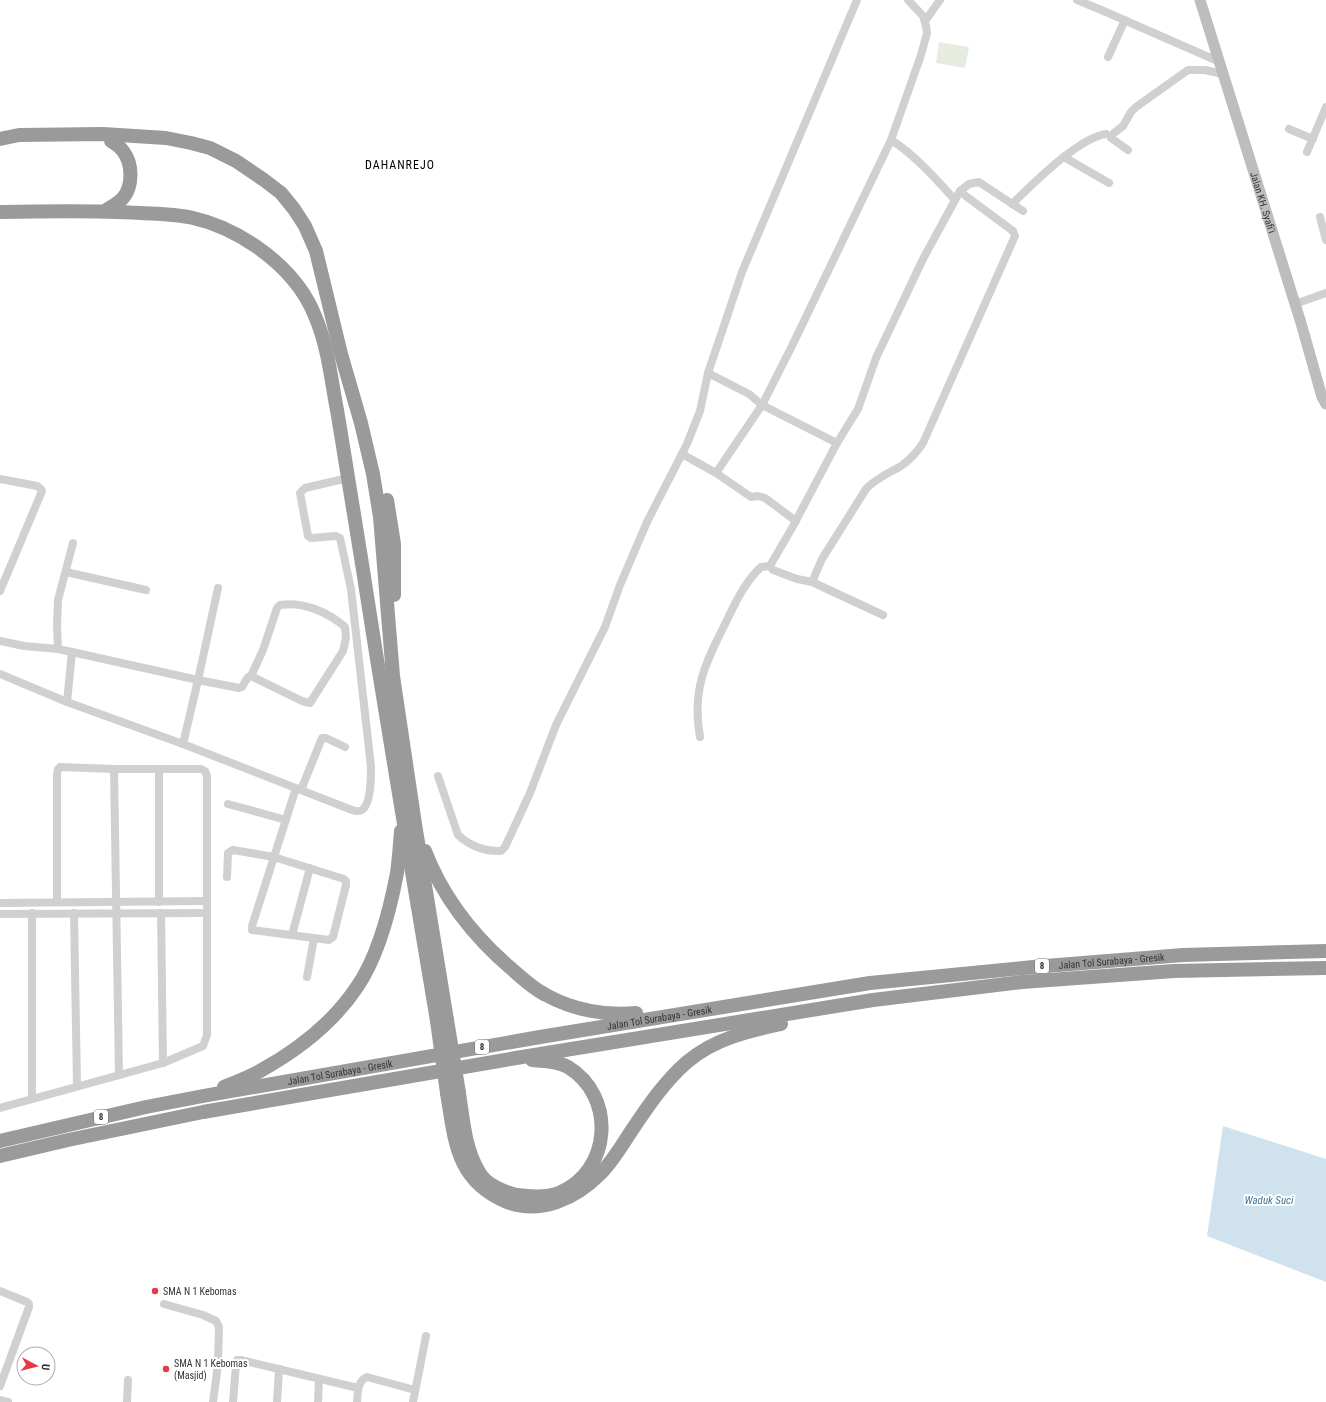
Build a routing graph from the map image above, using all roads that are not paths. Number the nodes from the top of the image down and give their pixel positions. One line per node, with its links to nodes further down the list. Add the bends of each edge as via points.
1 (857, 0): 34 (street, via 742,272)
2 (908, 0): 7 (street)
3 (940, 0): 7 (street)
4 (1076, 0): 6 (street)
5 (1200, 0): 9 (main road, Jalan KH. Syafi'i)
6 (1125, 20): 8 (street); 9 (street)
7 (925, 21): 16 (street, via 927,33 921,55)
8 (1108, 57)
9 (1220, 62): 10 (main road, Jalan KH. Syafi'i)
10 (1223, 74): 13 (street, via 1188,70 1135,108 1123,126); 33 (main road, Jalan KH. Syafi'i)
11 (1326, 107): 15 (street)
12 (1289, 129): 15 (street)
13 (1111, 135): 20 (street); 22 (street, via 1092,138)
14 (0, 139): 18 (highway, via 19,136 103,134 166,138)
15 (1313, 139): 21 (street)
16 (891, 140): 25 (street, via 907,151); 36 (street)
17 (111, 141): 18 (highway); 19 (highway, via 42,141); 27 (highway, via 121,148 127,157 130,179 123,198)
18 (192, 143): 68 (highway, via 210,148 236,161 281,193 305,226 316,251 336,332 366,414 383,474 394,544 393,676)
19 (0, 147)
20 (1128, 150)
21 (1307, 152)
22 (1064, 157): 23 (street); 26 (street)
23 (1109, 183)
24 (960, 191): 25 (street); 26 (street, via 969,184 979,182); 46 (street, via 1013,231 1015,236 918,451 866,489 822,559)
25 (954, 200): 37 (street, via 876,358 858,409)
26 (1012, 204): 28 (street)
27 (104, 211): 29 (highway); 40 (highway, via 194,218 241,237 282,268 306,297 327,353)
28 (1023, 211)
29 (0, 212)
30 (1320, 217): 31 (street)
31 (1326, 240)
32 (1326, 293): 33 (street)
33 (1295, 304): 35 (main road, Jalan KH. Syafi'i)
34 (708, 373): 36 (street, via 749,394); 38 (street, via 700,411)
35 (1325, 399)
36 (762, 405): 37 (street); 39 (street)
37 (838, 443): 42 (street)
38 (682, 454): 39 (street); 63 (street, via 647,522 605,627 556,726 530,793 501,851 481,849 458,836)
39 (716, 473): 42 (street, via 751,497 765,498)
40 (348, 478): 64 (street, via 305,488 300,493 308,536 340,538 351,589 371,767 371,787 363,809 357,811); 66 (highway)
41 (0, 479): 49 (street, via 37,486 42,491)
42 (796, 521): 44 (street)
43 (73, 543): 45 (street)
44 (770, 566): 46 (street, via 772,570); 58 (street, via 761,567 748,581 702,671 697,710)
45 (66, 572): 48 (street); 52 (street, via 58,600)
46 (812, 582): 50 (street)
47 (218, 588): 56 (street)
48 (146, 590)
49 (0, 591)
50 (884, 615)
51 (0, 641): 52 (street)
52 (58, 649): 53 (street)
53 (72, 652): 56 (street); 57 (street)
54 (0, 674): 57 (street)
55 (251, 676): 55 (street, via 280,605 292,604 312,608 345,627 343,651 310,703); 56 (street, via 239,688)
56 (198, 680): 59 (street)
57 (67, 702): 59 (street)
58 (700, 737)
59 (183, 744): 64 (street)
60 (345, 748): 64 (street, via 322,738)
61 (114, 769): 62 (street); 74 (street, via 60,766 58,770); 75 (street)
62 (159, 769): 72 (street, via 201,769 207,776); 76 (street)
63 (438, 776)
64 (298, 789): 67 (street)
65 (228, 804): 67 (street)
66 (403, 812): 90 (highway); 96 (highway, via 397,871 388,912 380,940 358,986 313,1036 293,1051 259,1072)
67 (286, 820): 69 (street)
68 (415, 824): 89 (highway, via 430,865 474,932 510,968 545,995 594,1012 622,1014); 90 (highway)
69 (274, 857): 70 (street); 71 (street, via 230,851); 83 (street, via 252,928 254,931)
70 (310, 868): 83 (street); 84 (street, via 346,881 333,937 329,940)
71 (227, 877)
72 (206, 901): 76 (street); 81 (street)
73 (0, 902): 74 (street)
74 (57, 902): 75 (street)
75 (115, 902): 76 (street); 79 (street)
76 (159, 902)
77 (32, 913): 78 (street); 82 (street); 97 (street)
78 (74, 913): 79 (street); 94 (street)
79 (116, 913): 80 (street); 93 (street)
80 (161, 913): 81 (street); 92 (street)
81 (206, 913): 92 (street, via 206,1041 203,1046)
82 (0, 914)
83 (292, 935): 84 (street)
84 (314, 938): 87 (street)
85 (1326, 951): 89 (highway, Jalan Tol Surabaya - Gresik / 8, via 1183,955 908,978)
86 (1326, 968): 88 (highway, Jalan Tol Surabaya - Gresik / 8, via 1174,971 1022,982)
87 (307, 976)
88 (873, 1000): 91 (highway, Jalan Tol Surabaya - Gresik / 8); 95 (highway, via 841,1010 744,1032 698,1054 664,1084 600,1175 572,1196 547,1205 510,1203 478,1184 465,1167 457,1147)
89 (760, 1001): 96 (highway, Jalan Tol Surabaya - Gresik / 8)
90 (442, 1020): 95 (highway, bridge)
91 (516, 1058): 95 (highway, via 552,1062 567,1067 585,1083 599,1107 602,1130 598,1155 579,1181 567,1189 549,1196 527,1196 510,1193 488,1182 479,1174 469,1152); 100 (highway, Jalan Tol Surabaya - Gresik / 8, via 203,1112)
92 (163, 1064): 93 (street)
93 (119, 1075): 94 (street)
94 (77, 1086): 97 (street)
95 (453, 1093)
96 (203, 1096): 99 (highway, Jalan Tol Surabaya - Gresik / 8)
97 (32, 1099): 98 (street)
98 (0, 1108)
99 (0, 1141)
100 (0, 1156)
101 (0, 1291): 107 (street, via 27,1302 29,1308)
102 (164, 1304): 113 (street, via 203,1315 216,1321 219,1327)
103 (426, 1336): 109 (street)
104 (279, 1369): 105 (street); 114 (street, via 237,1360); 115 (street)
105 (320, 1379): 108 (street); 116 (street)
106 (128, 1380): 112 (street)
107 (0, 1386)
108 (358, 1388): 109 (street, via 367,1377); 117 (street)
109 (415, 1390): 118 (street)
110 (0, 1400): 111 (street)
111 (7, 1402)
112 (127, 1402)
113 (213, 1402)
114 (233, 1402)
115 (277, 1402)
116 (318, 1402)
117 (357, 1402)
118 (412, 1402)

